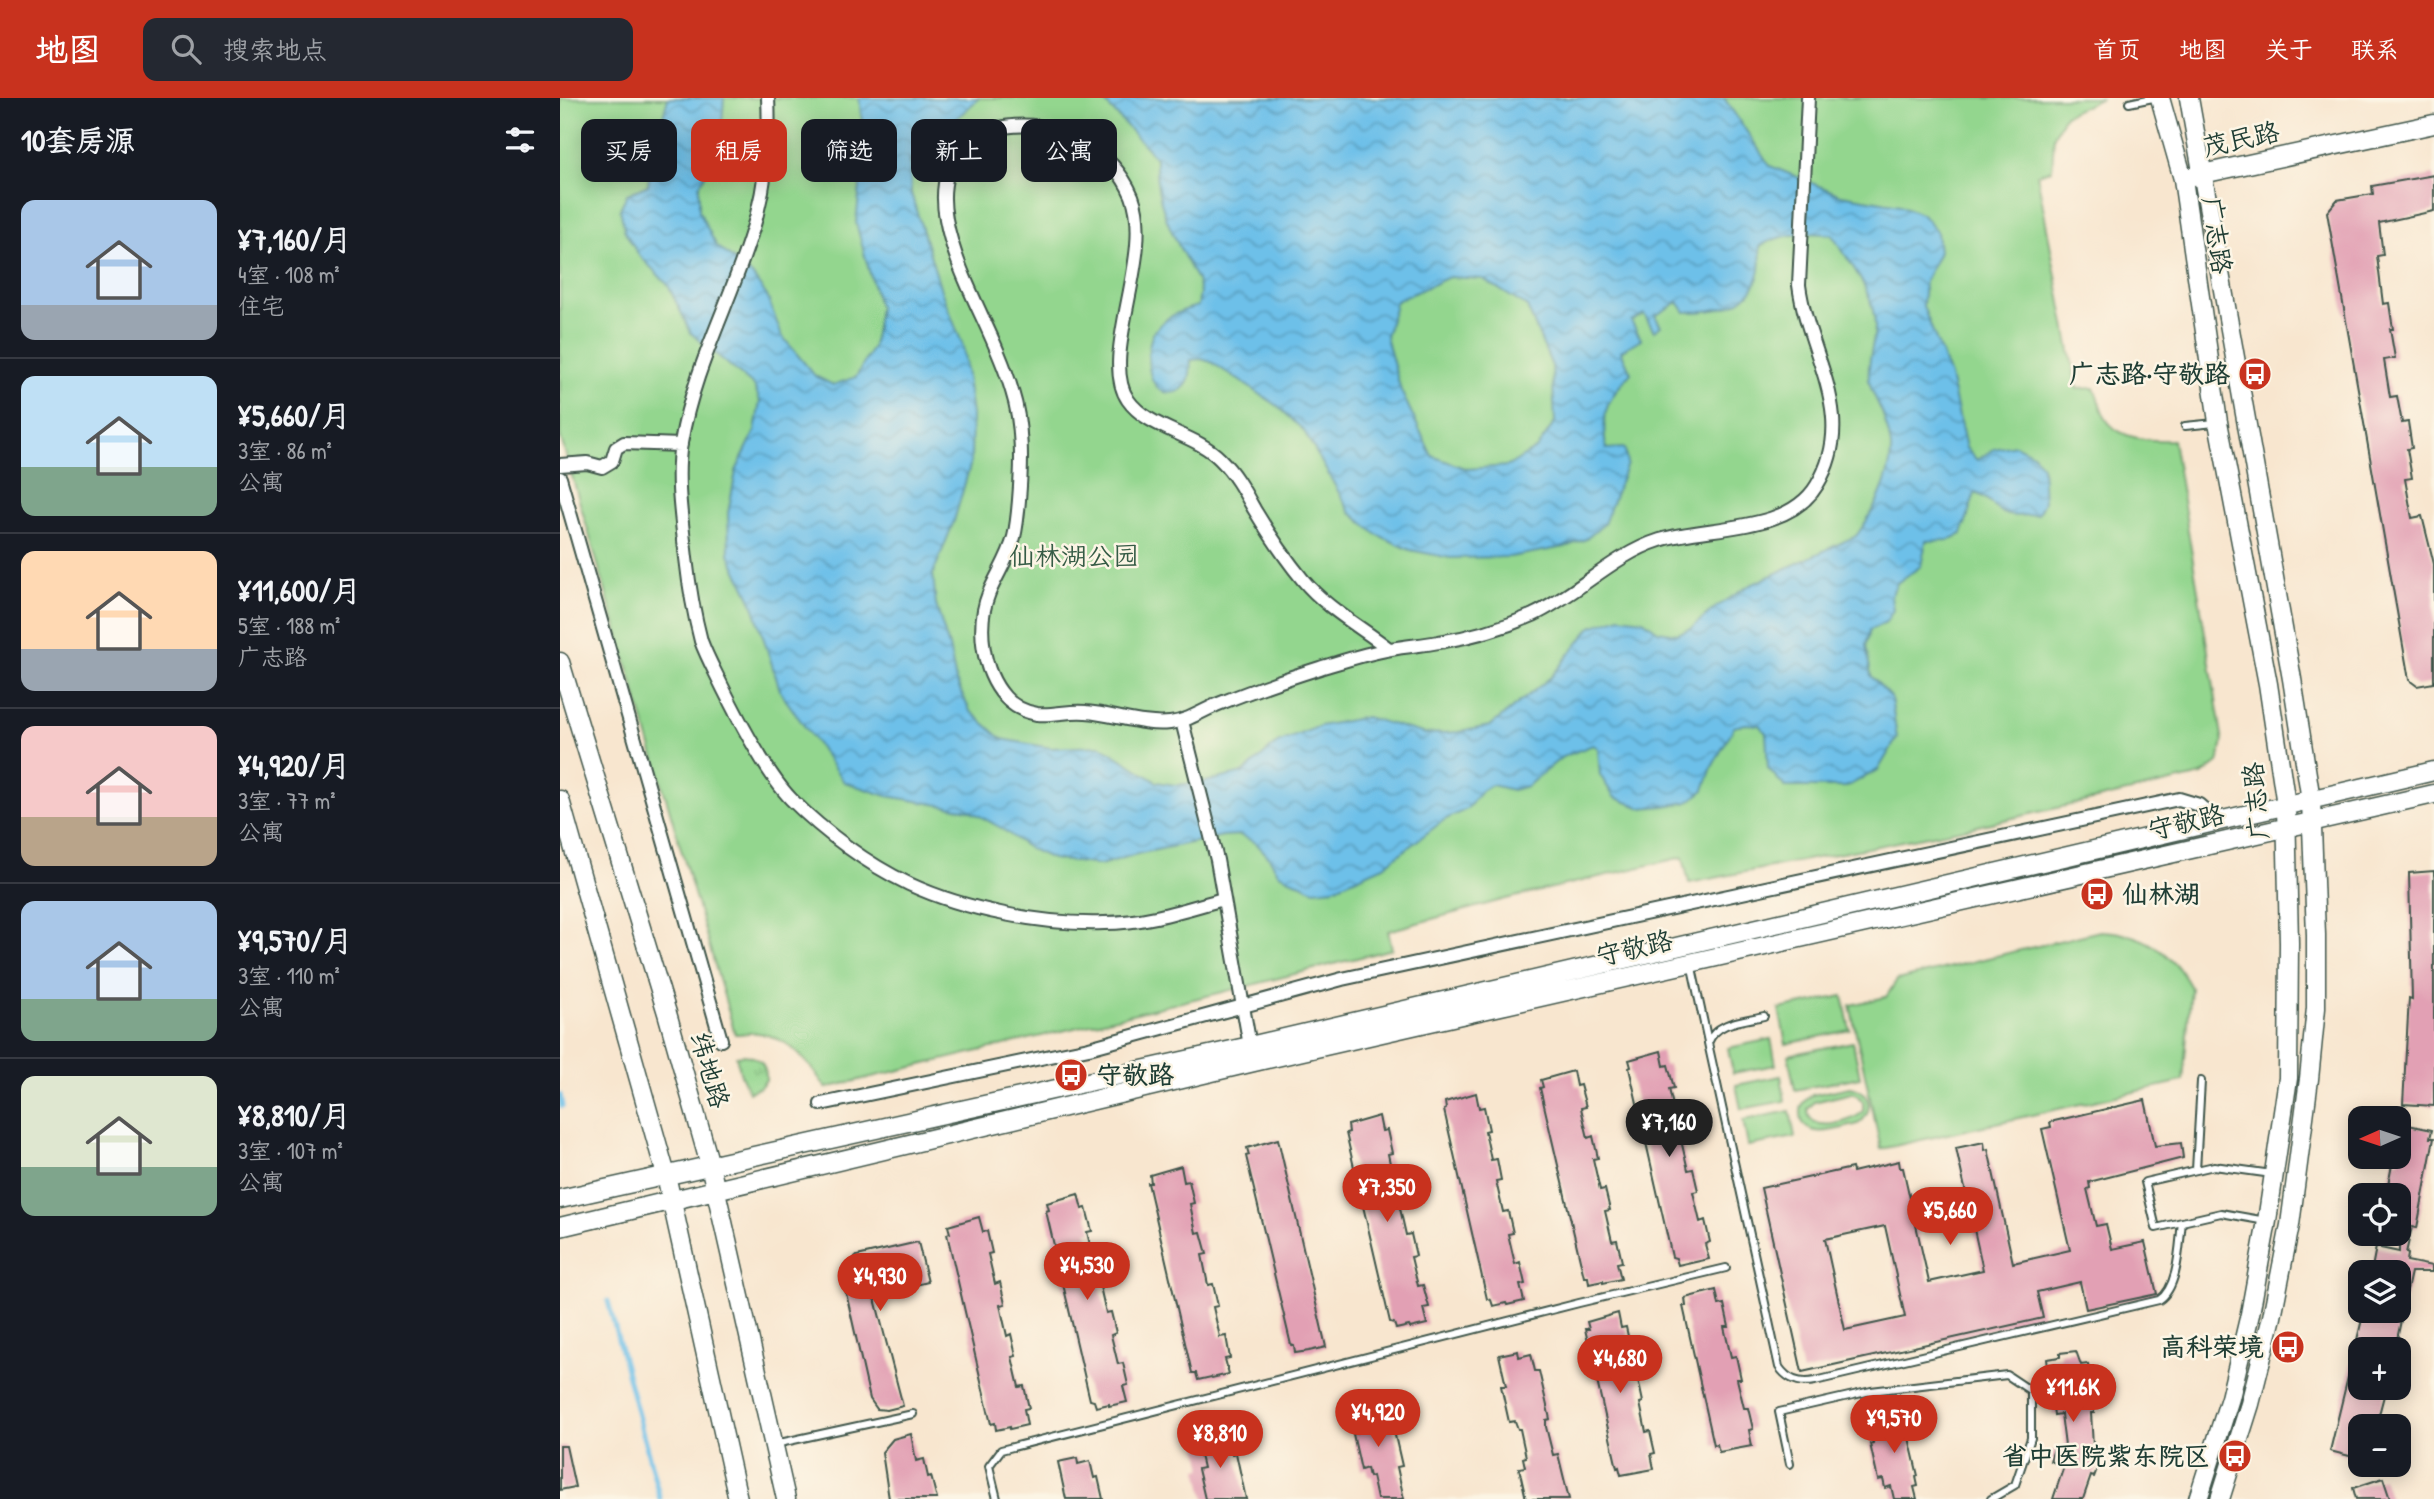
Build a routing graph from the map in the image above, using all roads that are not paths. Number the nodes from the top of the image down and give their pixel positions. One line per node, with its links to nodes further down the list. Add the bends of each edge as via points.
1 (768, 98): 12 (street, via 764,177 756,217 702,360)
2 (1808, 98): 15 (street, via 1799,285 1802,311 1835,413 1832,444 1814,491 1800,504 1765,520 1664,539 1633,551 1571,595 1494,631)
3 (2153, 98): 6 (lane)
4 (2160, 98): 9 (main road, 广志路)
5 (2189, 98): 8 (main road, 广志路)
6 (2129, 103)
7 (2434, 124): 8 (main road, 茂民路)
8 (2202, 174): 9 (main road, 茂民路); 21 (main road, 广志路)
9 (2183, 178): 10 (main road, 广志路)
10 (2218, 422): 11 (lane); 22 (main road, 广志路, via 2268,684)
11 (2185, 426)
12 (681, 445): 13 (street, via 624,443 602,467); 26 (street, via 681,511 702,643 763,760 790,797 824,827 908,884 1030,918 1103,924 1135,921)
13 (560, 465)
14 (560, 478): 30 (street)
15 (1389, 649): 17 (street, via 1263,687); 17 (street, via 1309,588 1223,461 1210,449 1143,414 1125,397 1121,339 1139,231 1129,189 1112,165 1096,146 1072,132 1030,123 990,128 960,152 944,195 954,248 1002,361 1018,422 1021,457 1014,537 986,600 983,641 987,663 1006,698 1033,714 1074,711 1161,724)
16 (562, 674): 35 (main road, 纬地路)
17 (1182, 721): 26 (street)
18 (2434, 771): 21 (main road, 守敬路)
19 (2434, 794): 24 (main road, 守敬路)
20 (560, 800): 38 (main road)
21 (2311, 800): 22 (main road, 守敬路); 24 (main road, 广志路)
22 (2286, 806): 23 (main road, 守敬路); 25 (main road, 广志路)
23 (2217, 821): 28 (street, via 2199,805 2179,799 1342,979); 32 (main road, 守敬路)
24 (2312, 822): 25 (main road, 守敬路); 54 (main road, 广志路, via 2316,1008 2290,1225 2250,1404)
25 (2287, 826): 27 (main road, 守敬路); 37 (main road, 广志路, via 2288,1078)
26 (1223, 899): 28 (street)
27 (1690, 962): 31 (lane); 39 (main road, 守敬路)
28 (1242, 1007): 32 (street); 34 (street, via 1089,1048)
29 (1764, 1016): 31 (lane, via 1722,1026)
30 (720, 1040)
31 (1708, 1044): 43 (lane, via 1779,1367 1793,1380 1807,1383 2159,1300 2173,1283)
32 (1250, 1046): 35 (main road, 守敬路)
33 (2201, 1081): 36 (lane)
34 (821, 1104)
35 (710, 1165): 38 (main road, 守敬路); 39 (main road, 纬地路)
36 (2196, 1170): 37 (lane, via 2214,1166); 43 (lane, via 2145,1182 2156,1228)
37 (2274, 1174): 42 (main road, 广志路)
38 (666, 1175): 40 (main road, 守敬路); 41 (main road)
39 (716, 1191): 41 (main road, 守敬路); 47 (main road, 纬地路)
40 (560, 1199)
41 (672, 1201): 44 (main road, 守敬路); 49 (main road)
42 (2267, 1221): 43 (lane, via 2221,1213); 53 (main road, 广志路, via 2230,1398)
43 (2182, 1222)
44 (560, 1227)
45 (1726, 1268): 51 (lane, via 1001,1450 989,1466)
46 (913, 1414): 47 (lane)
47 (773, 1445): 50 (main road, 纬地路)
48 (1790, 1464): 52 (lane, via 1779,1412 1871,1391 2007,1375 2031,1391 2031,1438 2015,1485)
49 (738, 1499)
50 (786, 1499)
51 (997, 1499)
52 (1991, 1499)
53 (2198, 1499)
54 (2220, 1499)

